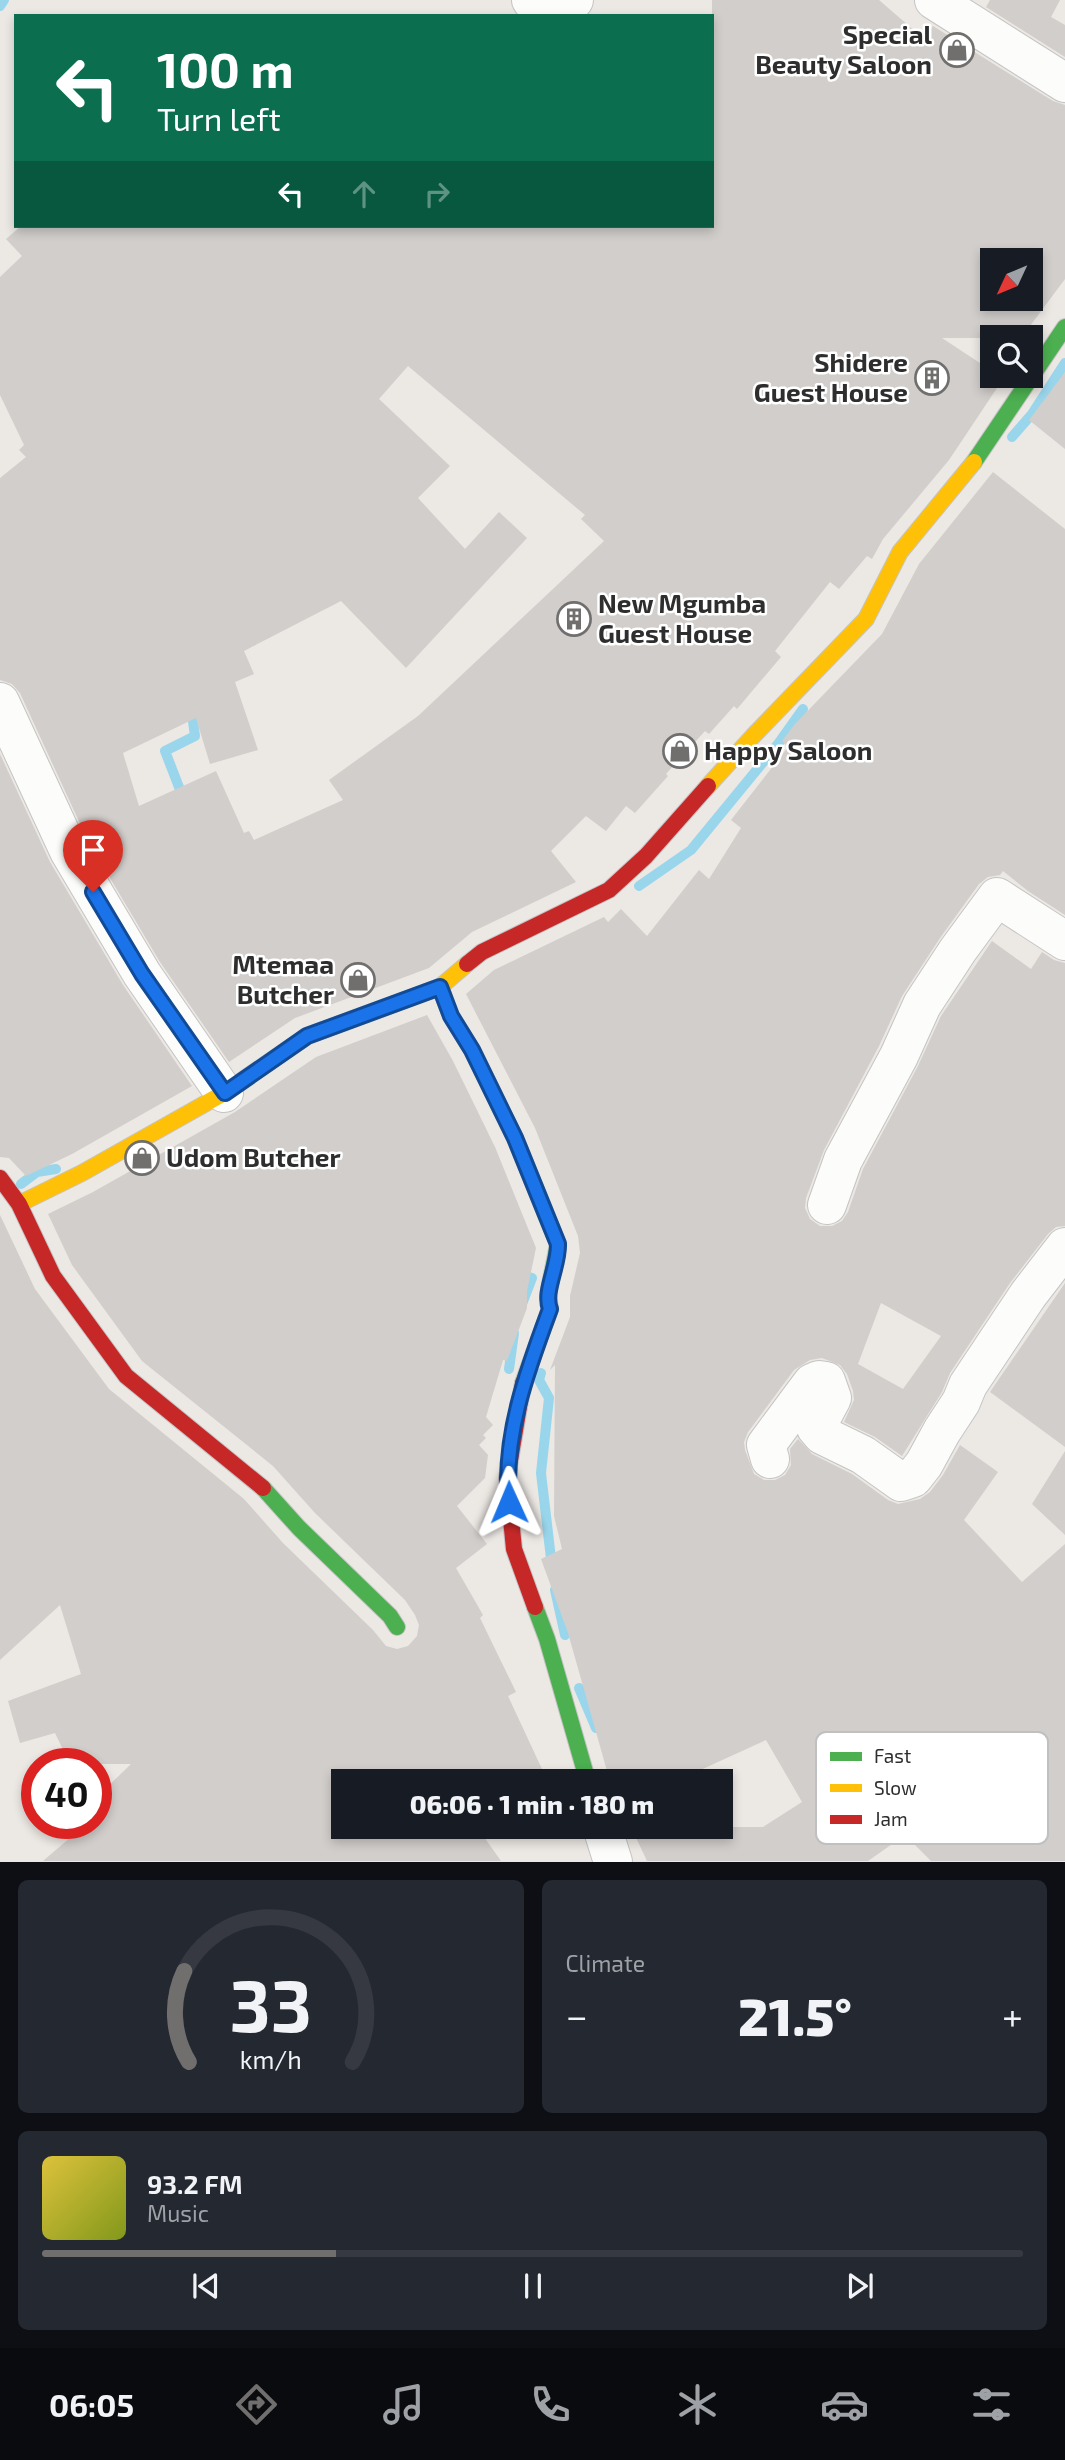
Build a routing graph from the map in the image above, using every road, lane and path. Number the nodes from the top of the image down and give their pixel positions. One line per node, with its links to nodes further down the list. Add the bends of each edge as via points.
1 (531, 0): 2 (street, via 541,13)
2 (574, 0)
3 (934, 0): 4 (street)
4 (1065, 83)
5 (1065, 327): 8 (street, via 966,473 900,552 866,619 646,856 609,890 482,951)
6 (0, 702): 9 (street, via 69,851 142,974)
7 (1065, 942): 12 (street, via 997,897 922,1004 843,1160)
8 (440, 987): 9 (street, via 307,1036); 16 (street, via 515,1138 558,1244 547,1302 550,1309 526,1372 507,1478 514,1549 547,1639)
9 (225, 1093): 11 (street)
10 (0, 1178): 11 (street)
11 (19, 1204): 15 (street, via 53,1276 125,1376 259,1483)
12 (827, 1205)
13 (1065, 1247): 14 (street, via 968,1385 913,1478 901,1482 863,1455 822,1435 816,1428 832,1398 826,1381 819,1380 812,1383 766,1445)
14 (770, 1459)
15 (397, 1627)
16 (584, 1769)

